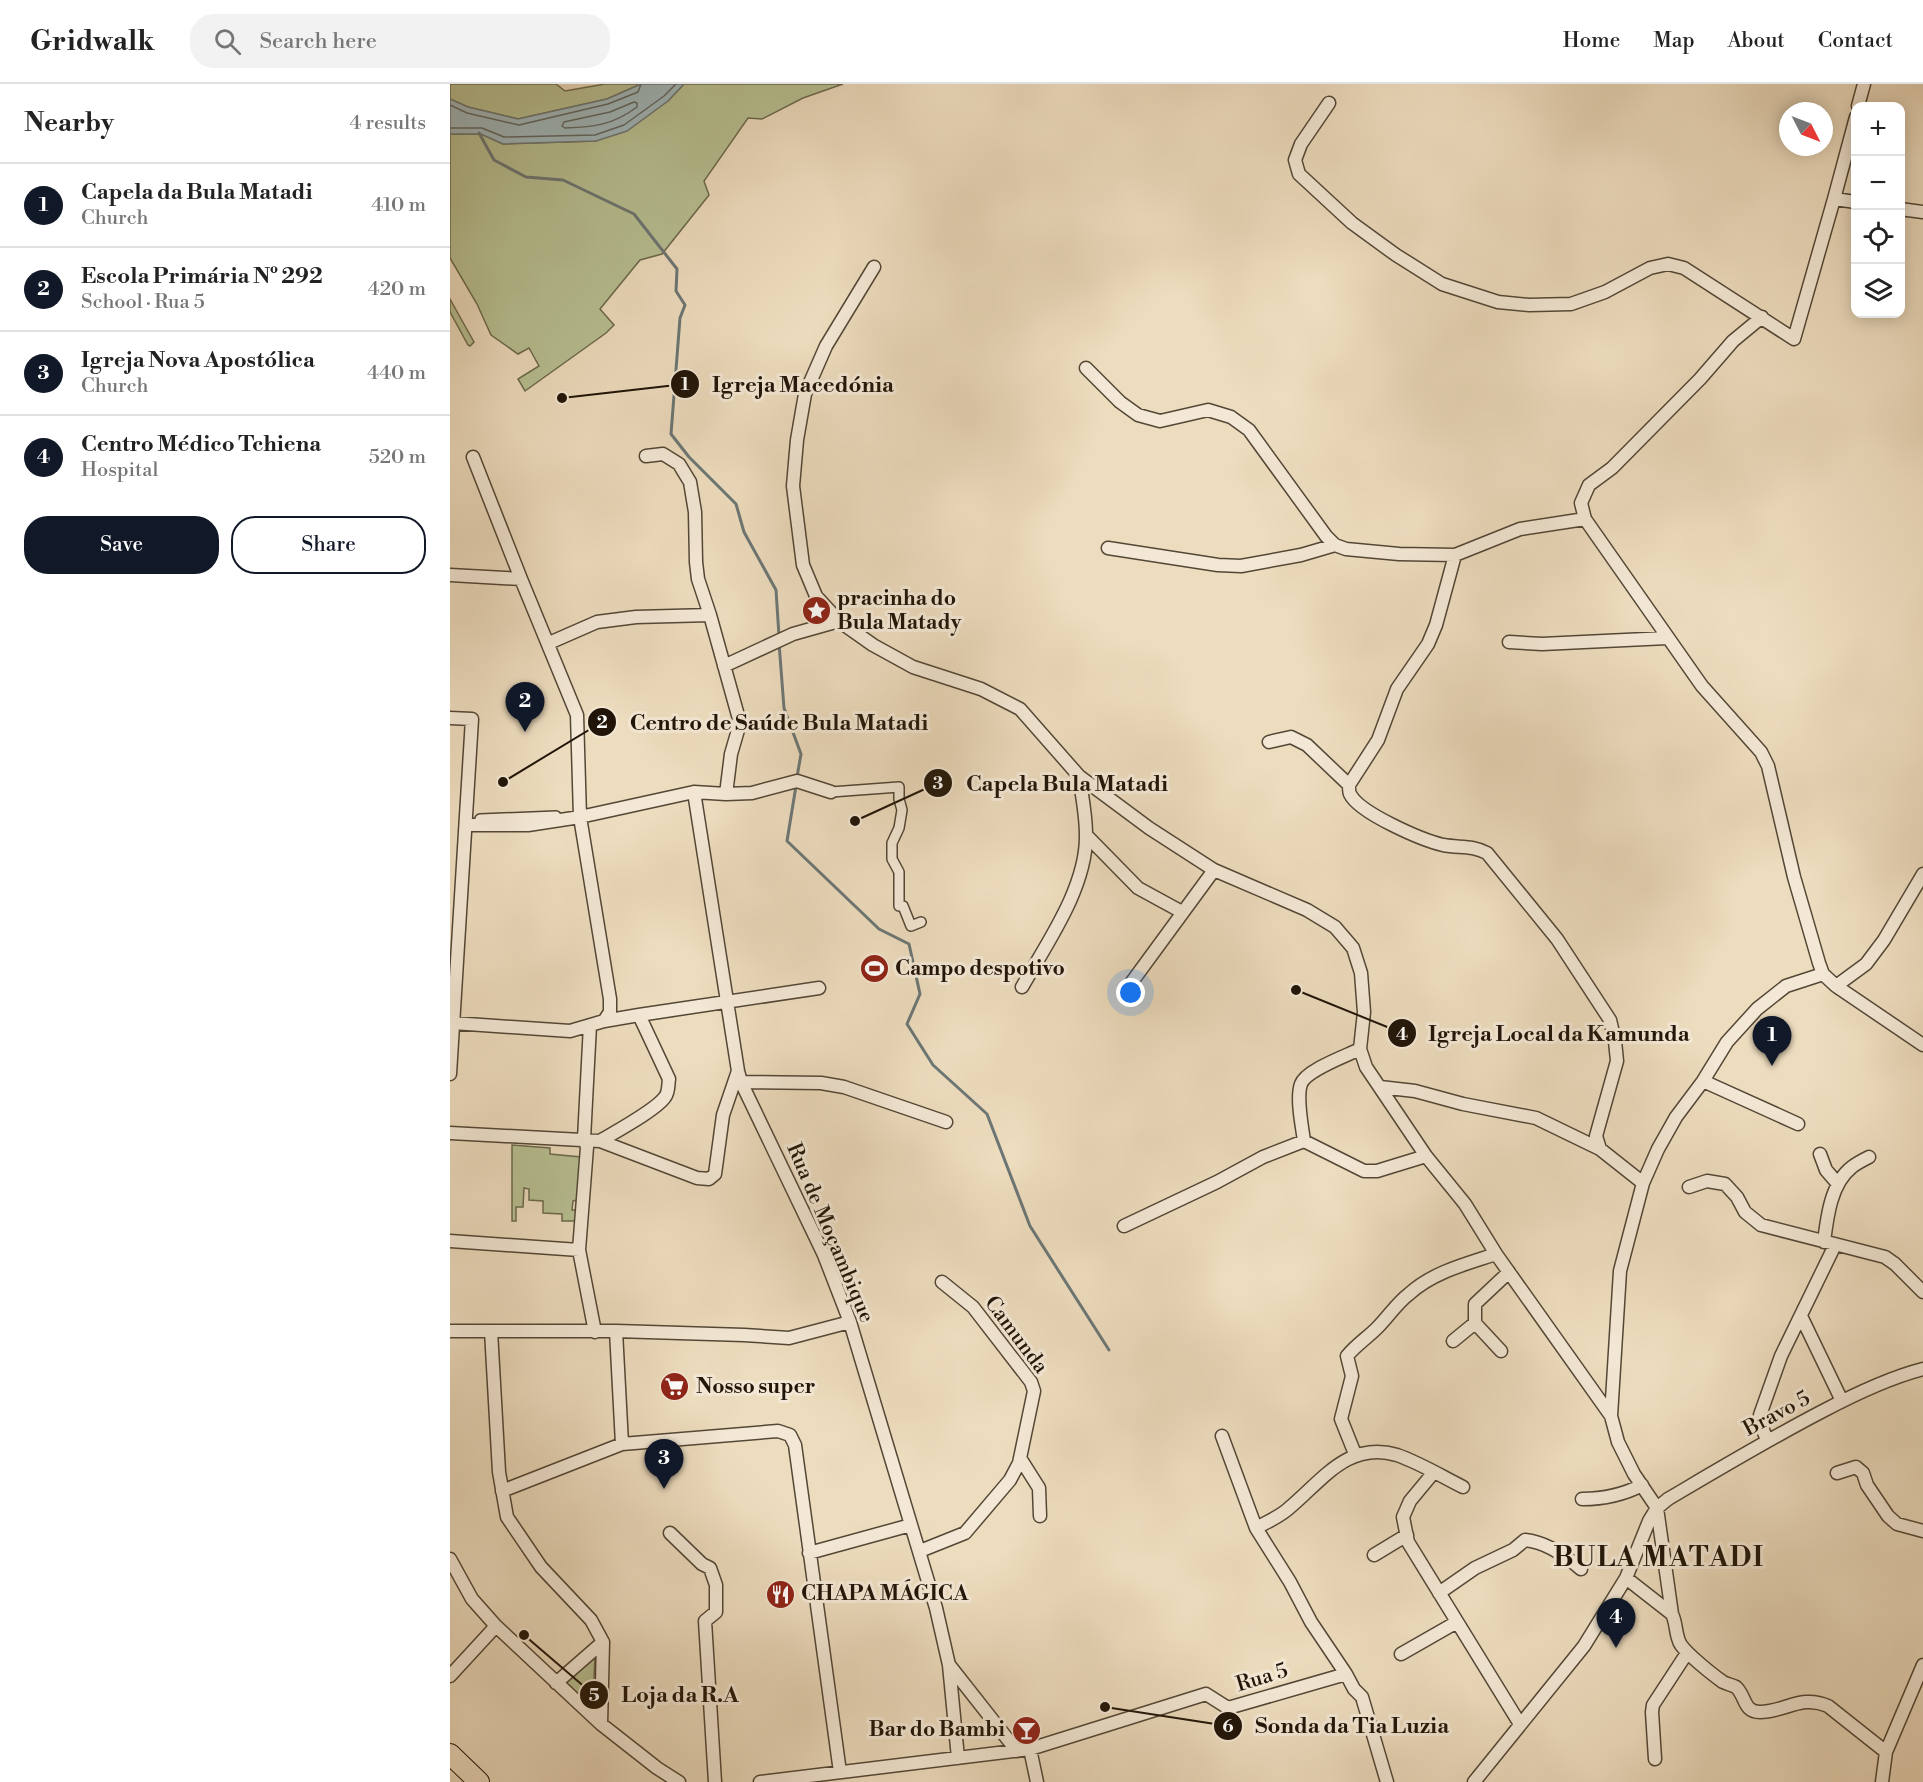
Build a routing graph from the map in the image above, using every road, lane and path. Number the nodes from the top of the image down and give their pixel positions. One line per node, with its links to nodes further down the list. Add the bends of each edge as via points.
1 (1864, 84): 2 (street)
2 (1859, 102)
3 (1329, 103): 10 (street, via 1301,144 1295,160 1299,174 1352,223 1442,284 1498,302 1571,304 1605,292 1650,268 1668,264 1684,268)
4 (1851, 136): 5 (street)
5 (1834, 199): 6 (street); 10 (street, via 1794,339)
6 (1851, 201)
7 (1905, 210): 8 (street)
8 (1923, 212)
9 (874, 267): 21 (street, via 826,346 805,393 797,440 793,486 803,565 816,596)
10 (1762, 317): 14 (street, via 1733,341 1612,468 1589,485 1581,503)
11 (1086, 368): 15 (street, via 1138,415 1160,421 1208,410 1231,417 1249,430)
12 (646, 456): 20 (street, via 663,454 680,464 690,482 698,579)
13 (472, 457): 19 (street)
14 (1585, 519): 17 (street, via 1520,529); 22 (street)
15 (1335, 544): 16 (street, via 1241,566); 17 (street, via 1346,549 1399,554)
16 (1108, 548)
17 (1455, 555): 30 (street, via 1428,644 1397,689 1378,740)
18 (450, 575): 19 (street)
19 (520, 579): 23 (street)
20 (710, 615): 23 (street, via 597,622); 25 (street)
21 (839, 621): 25 (street, via 793,634); 29 (street, via 913,667 981,689 1020,709)
22 (1667, 638): 24 (street); 41 (street, via 1702,686 1761,752 1768,766 1794,877)
23 (549, 642): 34 (street, via 577,715)
24 (1509, 642)
25 (724, 666): 33 (street, via 738,719)
26 (450, 718): 27 (street)
27 (474, 722): 34 (street, via 471,820); 35 (street)
28 (1269, 742): 30 (street, via 1291,737 1307,745)
29 (1079, 776): 36 (street); 37 (street)
30 (1349, 785): 63 (street, via 1355,800 1387,823 1440,844 1476,847 1488,853 1557,939 1610,1020 1615,1041 1617,1061 1596,1136)
31 (694, 792): 33 (street); 34 (street); 46 (street, Rua de Moçambique)
32 (831, 792): 33 (street, via 796,781 752,793); 40 (street, via 899,788 902,810 892,843 892,858 899,872 899,906 903,906 911,926)
33 (726, 794)
34 (575, 816): 35 (street, via 528,825); 48 (street, via 610,999 610,1012)
35 (466, 825): 49 (street)
36 (1086, 836): 39 (street, via 1138,888); 43 (street, via 1077,884)
37 (1214, 870): 39 (street); 52 (street, via 1306,910 1335,927 1353,948 1361,973 1364,1012)
38 (1923, 874): 42 (street, via 1866,964)
39 (1182, 912): 45 (street)
40 (921, 922)
41 (1823, 974): 42 (street); 55 (street, via 1786,986 1756,1010 1727,1042)
42 (1836, 986): 51 (street)
43 (1022, 987)
44 (819, 988): 46 (street)
45 (1126, 990)
46 (726, 1003): 47 (street); 54 (street, Rua de Moçambique)
47 (639, 1015): 48 (street); 61 (street, via 669,1079 668,1089 656,1106)
48 (604, 1022): 50 (street)
49 (453, 1023): 50 (street, via 570,1031); 53 (street)
50 (590, 1025): 60 (street)
51 (1923, 1045)
52 (1360, 1049): 56 (street); 62 (street, via 1305,1076 1299,1094)
53 (450, 1074)
54 (739, 1076): 57 (street, via 844,1088); 61 (street, via 723,1115 713,1177 697,1178); 79 (street, Rua de Moçambique, via 824,1255)
55 (1703, 1081): 58 (street); 67 (street, via 1671,1125)
56 (1380, 1088): 63 (street, via 1415,1091 1536,1118); 65 (street)
57 (946, 1122)
58 (1798, 1124)
59 (450, 1133): 60 (street)
60 (584, 1139): 61 (street); 73 (street, via 587,1147)
61 (600, 1141)
62 (1304, 1141): 65 (street, via 1364,1171 1377,1171); 70 (street, via 1263,1157)
63 (1600, 1149): 67 (street)
64 (1820, 1154): 68 (street, via 1826,1170)
65 (1426, 1156): 74 (street, via 1465,1204)
66 (1869, 1157): 68 (street, via 1851,1167)
67 (1643, 1183): 89 (street, via 1620,1271)
68 (1838, 1184): 72 (street, via 1830,1206)
69 (1689, 1187): 72 (street, via 1707,1181 1725,1184 1745,1212 1761,1225)
70 (1124, 1226)
71 (450, 1241): 73 (street)
72 (1830, 1243): 77 (street, via 1885,1257); 78 (street)
73 (579, 1250): 84 (street)
74 (1496, 1254): 75 (street); 93 (street, via 1447,1271 1408,1294 1347,1356 1352,1376 1341,1419)
75 (1509, 1272): 80 (street, via 1475,1304); 89 (street)
76 (942, 1282): 94 (street, Camunda, via 973,1307 1031,1382 1033,1402)
77 (1923, 1292)
78 (1801, 1316): 88 (street); 91 (street, via 1781,1356 1760,1415)
79 (850, 1322): 83 (street, via 789,1338); 103 (street, Rua de Moçambique)
80 (1475, 1323): 85 (street); 86 (street)
81 (450, 1330): 82 (street)
82 (491, 1330): 84 (street); 99 (street)
83 (616, 1331): 84 (street); 92 (street)
84 (595, 1332)
85 (1453, 1341)
86 (1501, 1352)
87 (1923, 1369): 88 (street, Bravo 5)
88 (1842, 1401): 91 (street, Bravo 5)
89 (1611, 1416): 97 (street, via 1618,1442)
90 (1222, 1436): 104 (street)
91 (1767, 1440): 101 (street, Bravo 5)
92 (622, 1444): 99 (street); 109 (street, via 778,1431 790,1435 795,1445)
93 (1355, 1454): 95 (street, via 1394,1454); 104 (street, via 1328,1472 1285,1512)
94 (1020, 1458): 102 (street, via 1040,1488); 108 (street, Camunda, via 1010,1480 965,1533)
95 (1434, 1472): 98 (street); 107 (street, via 1410,1501 1403,1517)
96 (1837, 1473): 105 (street, via 1860,1469 1888,1516 1897,1524)
97 (1642, 1485): 100 (street, via 1612,1497); 101 (street)
98 (1463, 1487)
99 (502, 1491): 118 (street, via 507,1518 530,1553 591,1620)
100 (1582, 1499)
101 (1657, 1509): 113 (street); 115 (street)
102 (1041, 1516)
103 (911, 1525): 108 (street, Rua de Moçambique); 109 (street)
104 (1256, 1528): 123 (street)
105 (1923, 1532)
106 (670, 1533): 138 (street, via 710,1568 716,1585 716,1611 705,1621)
107 (1407, 1535): 110 (street); 114 (street)
108 (920, 1551): 121 (street, Rua de Moçambique)
109 (809, 1553): 134 (street)
110 (1374, 1555)
111 (450, 1559): 117 (street, via 472,1599)
112 (1581, 1569): 114 (street, via 1554,1550 1525,1540)
113 (1626, 1578): 115 (street); 127 (street, via 1576,1656)
114 (1439, 1593): 116 (street)
115 (1672, 1614): 119 (street, via 1677,1637)
116 (1457, 1622): 120 (street); 127 (street)
117 (496, 1626): 124 (street); 125 (street)
118 (603, 1642): 125 (street); 126 (street)
119 (1687, 1653): 129 (street, via 1734,1686 1752,1711 1761,1713 1817,1702 1828,1706); 132 (street, via 1653,1705)
120 (1401, 1654)
121 (949, 1665): 128 (street); 131 (street, Rua de Moçambique)
122 (1923, 1665): 129 (street)
123 (1346, 1674): 128 (street, Rua 5, via 1228,1708 1206,1694); 141 (street, via 1362,1697)
124 (450, 1676)
125 (556, 1683): 126 (street)
126 (601, 1724): 137 (street)
127 (1520, 1724): 142 (street)
128 (1024, 1750): 131 (street, Rua 5); 140 (street)
129 (1887, 1752): 143 (street)
130 (450, 1754): 136 (main road)
131 (958, 1758): 134 (street, Rua 5)
132 (1654, 1759)
133 (450, 1771): 135 (main road)
134 (840, 1772): 139 (street, Rua 5)
135 (461, 1782)
136 (479, 1782)
137 (679, 1782)
138 (715, 1782)
139 (760, 1782)
140 (1037, 1782)
141 (1387, 1782)
142 (1474, 1782)
143 (1882, 1782)

